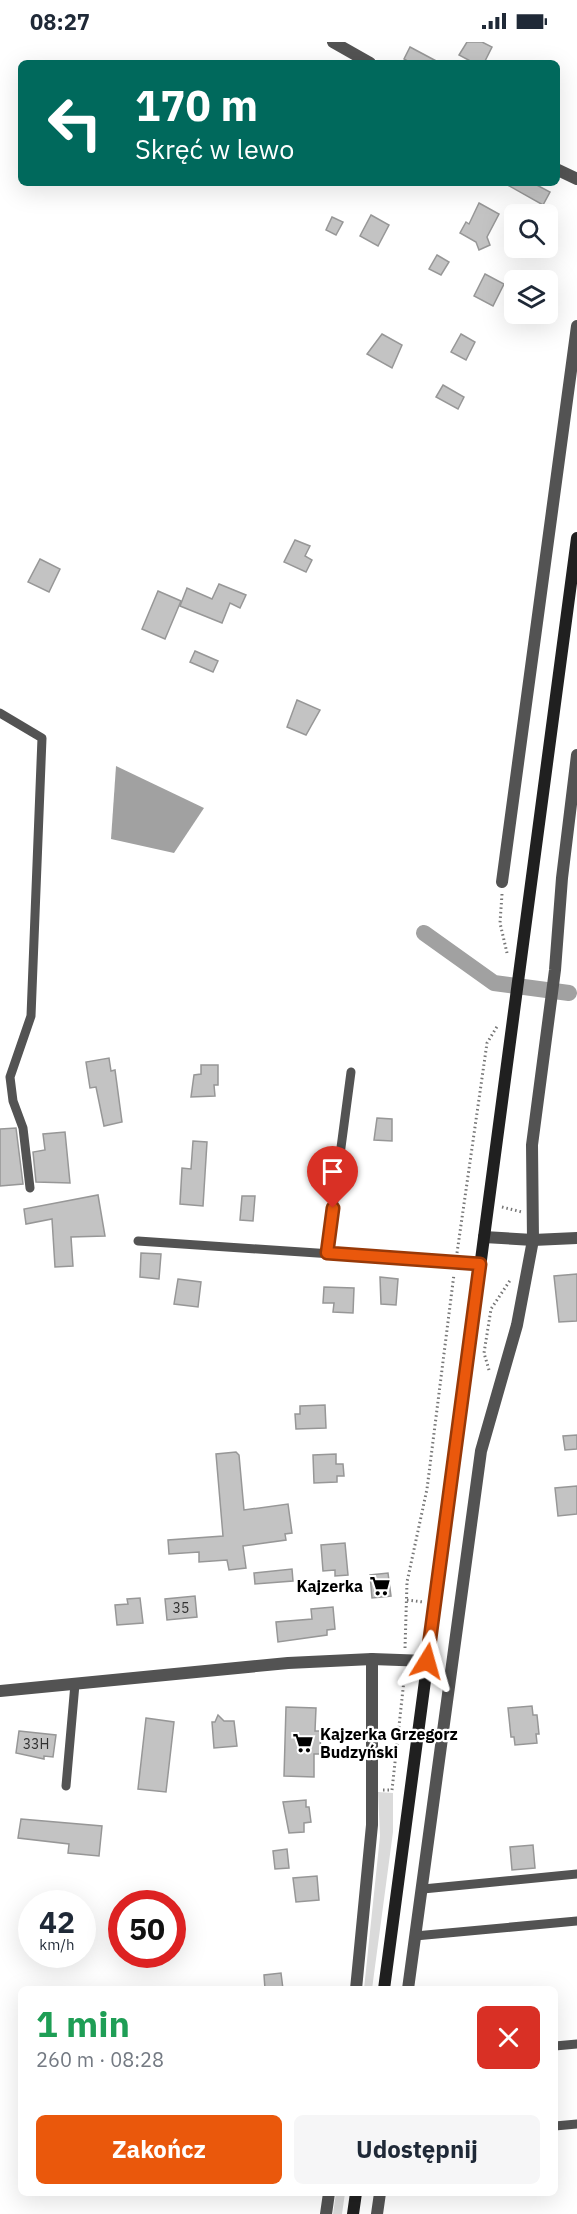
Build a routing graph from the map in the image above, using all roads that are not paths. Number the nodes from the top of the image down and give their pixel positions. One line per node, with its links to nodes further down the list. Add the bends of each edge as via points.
1 (333, 42): 2 (street)
2 (365, 60)
3 (560, 171): 4 (street)
4 (577, 179)
5 (577, 327): 9 (street)
6 (577, 538): 12 (main road)
7 (0, 713): 11 (lane, via 42,738 31,1016 10,1077 13,1101 24,1128)
8 (577, 755): 14 (street, via 532,1145)
9 (502, 882)
10 (351, 1072): 16 (lane)
11 (30, 1188)
12 (484, 1237): 14 (street); 17 (main road)
13 (577, 1239): 14 (street)
14 (533, 1240): 24 (street, via 517,1325 481,1450)
15 (138, 1241): 16 (lane)
16 (327, 1253): 17 (lane)
17 (480, 1264): 19 (main road)
18 (372, 1659): 19 (street); 20 (street, via 341,1656); 27 (street, via 372,1826)
19 (427, 1661): 28 (main road)
20 (75, 1684): 21 (street); 22 (lane)
21 (0, 1691)
22 (66, 1786)
23 (577, 1874): 24 (lane)
24 (423, 1889): 26 (street)
25 (577, 1921): 26 (lane)
26 (415, 1936): 29 (street)
27 (356, 1986)
28 (384, 1986)
29 (408, 1986)
30 (577, 2044): 31 (lane)
31 (558, 2046)
32 (577, 2124): 33 (lane)
33 (558, 2126)
34 (329, 2196): 37 (street)
35 (356, 2196): 38 (main road)
36 (380, 2196): 39 (street)
37 (326, 2214)
38 (353, 2214)
39 (377, 2214)

